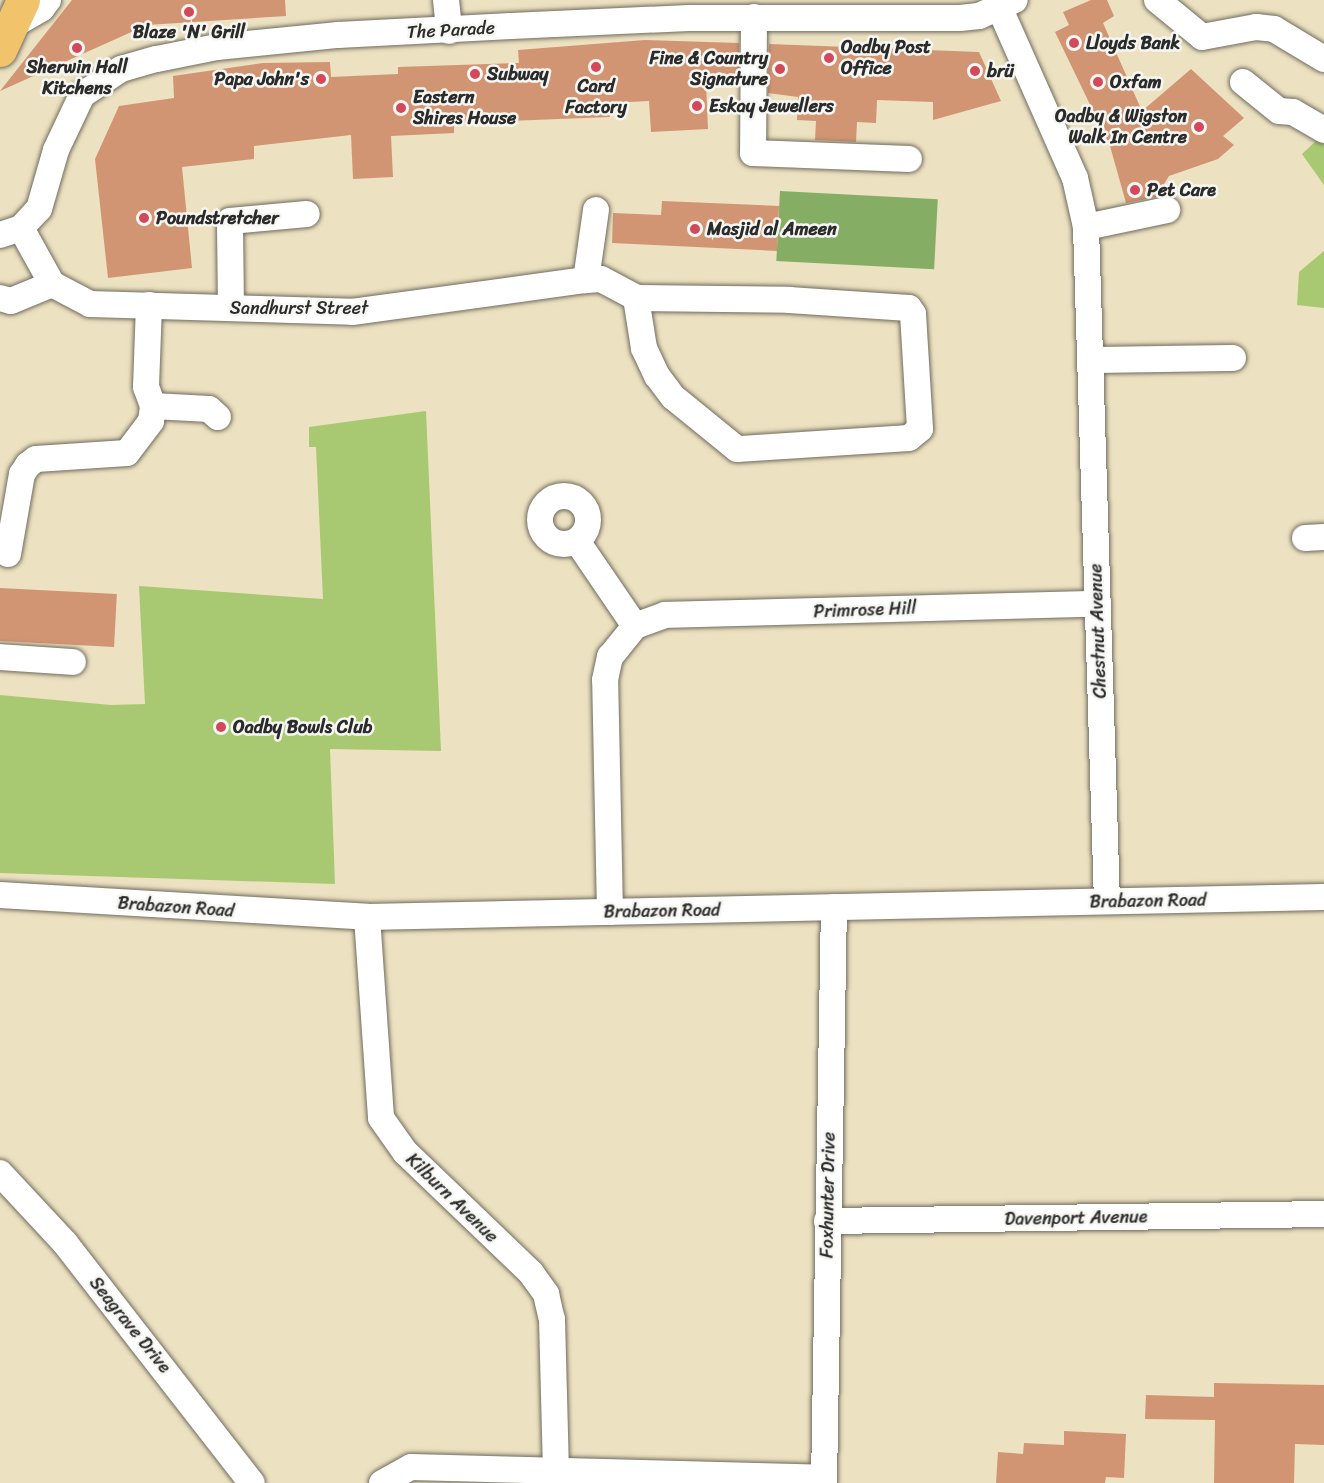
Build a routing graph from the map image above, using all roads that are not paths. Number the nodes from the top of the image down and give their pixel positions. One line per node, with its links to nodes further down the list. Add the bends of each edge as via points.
1 (48, 0): 6 (street, via 42,9)
2 (446, 0): 7 (street)
3 (1157, 0): 8 (street, via 1202,37 1256,27 1274,30)
4 (1008, 4): 5 (street, The Parade, via 960,18); 15 (street, Chestnut Avenue, via 1075,178)
5 (754, 17): 7 (street, The Parade); 11 (street, via 753,153)
6 (8, 28)
7 (449, 31): 16 (street, The Parade, via 338,35 217,47 121,69 82,95 56,150 39,209)
8 (1324, 58)
9 (1243, 82): 10 (street, via 1279,111 1293,112)
10 (1324, 130)
11 (909, 159)
12 (596, 210): 17 (street)
13 (1167, 210): 15 (street)
14 (307, 214): 22 (street, via 230,221)
15 (1086, 227): 24 (street, Chestnut Avenue)
16 (10, 231): 18 (street)
17 (586, 280): 20 (street, via 601,279); 22 (street, Sandhurst Street, via 352,312)
18 (52, 284): 19 (street, via 10,301); 21 (street, Sandhurst Street, via 90,304)
19 (0, 298)
20 (636, 298): 20 (street, via 789,300 909,308 913,314 920,429 909,438 737,448 673,397 657,376 644,348)
21 (149, 306): 22 (street, Sandhurst Street); 25 (street, via 146,387)
22 (231, 308)
23 (1233, 358): 24 (street)
24 (1092, 360): 29 (street, Chestnut Avenue)
25 (153, 406): 26 (street, via 209,409); 28 (street, via 151,421 127,453 36,459 28,465 22,474)
26 (219, 417)
27 (577, 541): 30 (street)
28 (8, 554)
29 (1096, 604): 30 (street, Primrose Hill, via 665,615); 35 (street, Chestnut Avenue)
30 (635, 626): 37 (street, via 610,657 605,680)
31 (0, 657): 32 (street)
32 (74, 662)
33 (0, 895): 38 (street, Brabazon Road)
34 (1324, 897): 35 (street, Brabazon Road)
35 (1107, 902): 36 (street, Brabazon Road)
36 (834, 907): 37 (street, Brabazon Road); 41 (street, Foxhunter Drive)
37 (610, 912): 38 (street, Brabazon Road)
38 (367, 917): 42 (street, Kilburn Avenue, via 381,1118 405,1152 531,1273 546,1294 552,1319)
39 (0, 1173): 44 (street, Seagrave Drive, via 65,1243)
40 (1324, 1215): 41 (street, Davenport Avenue)
41 (827, 1221): 43 (street, Foxhunter Drive)
42 (556, 1468): 43 (street); 45 (street, via 411,1467)
43 (824, 1480)
44 (252, 1483)
45 (381, 1483)

